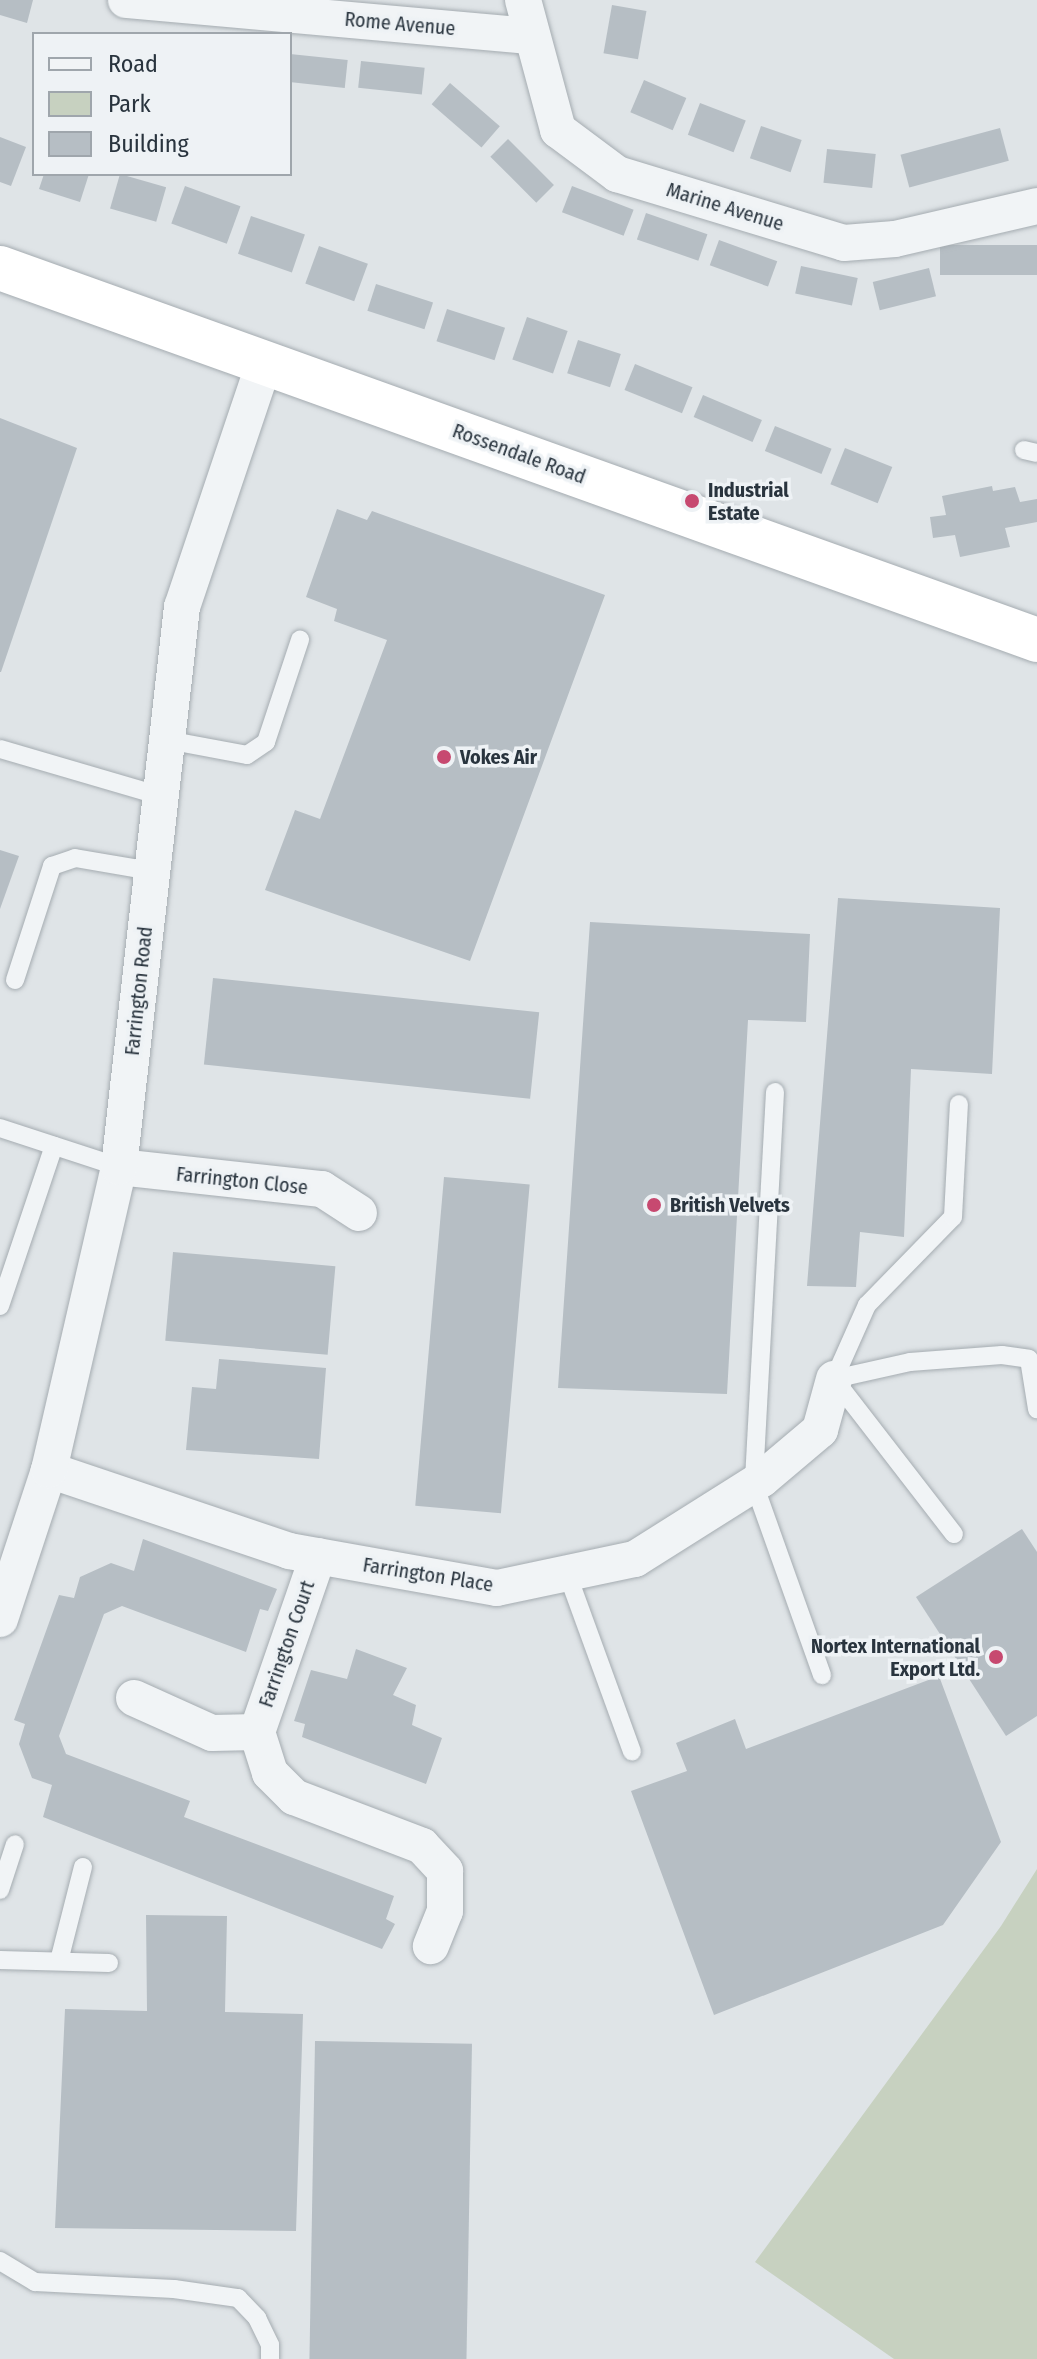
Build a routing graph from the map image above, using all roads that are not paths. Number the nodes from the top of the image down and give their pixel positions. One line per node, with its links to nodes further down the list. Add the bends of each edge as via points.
1 (126, 0): 3 (street, Rome Avenue)
2 (523, 0): 3 (street, Marine Avenue)
3 (531, 36): 4 (street, Marine Avenue, via 558,130 617,174 844,243 895,239)
4 (1037, 206)
5 (0, 268): 6 (highway, Rossendale Road)
6 (264, 363): 8 (highway, Rossendale Road); 9 (street, Farrington Road, via 182,607)
7 (300, 640): 9 (lane, via 266,742 247,755)
8 (1037, 640)
9 (167, 740): 11 (street, Farrington Road)
10 (0, 749): 11 (lane)
11 (161, 796): 12 (street, Farrington Road)
12 (152, 871): 13 (lane, via 75,858 52,866); 18 (street, Farrington Road)
13 (15, 980)
14 (775, 1092): 24 (lane)
15 (959, 1104): 21 (lane, via 953,1217 867,1305)
16 (0, 1128): 17 (lane)
17 (54, 1146): 18 (lane); 20 (lane)
18 (119, 1167): 19 (street, Farrington Close, via 322,1189); 23 (street, Farrington Road)
19 (359, 1213)
20 (0, 1306)
21 (834, 1379): 22 (lane, via 910,1362 1002,1355 1029,1359); 24 (street, Farrington Place, via 820,1430); 25 (lane)
22 (1037, 1409)
23 (49, 1470): 26 (street, Farrington Place); 28 (street, Farrington Road)
24 (754, 1484): 27 (street, Farrington Place, via 635,1559); 29 (lane)
25 (954, 1534)
26 (318, 1556): 27 (street, Farrington Place, via 497,1588); 31 (street, Farrington Court)
27 (567, 1573): 32 (lane)
28 (0, 1619)
29 (822, 1675)
30 (134, 1698): 31 (street, Farrington Court, via 212,1733)
31 (257, 1732): 36 (street, Farrington Court, via 270,1773 294,1797 422,1846 445,1871 445,1911)
32 (632, 1752)
33 (15, 1844): 35 (lane)
34 (83, 1867): 38 (lane)
35 (0, 1890)
36 (431, 1946)
37 (0, 1960): 38 (lane)
38 (59, 1961): 39 (lane)
39 (109, 1963)
40 (0, 2261): 41 (lane, via 35,2282 238,2298 257,2318 270,2345)
41 (270, 2359)

